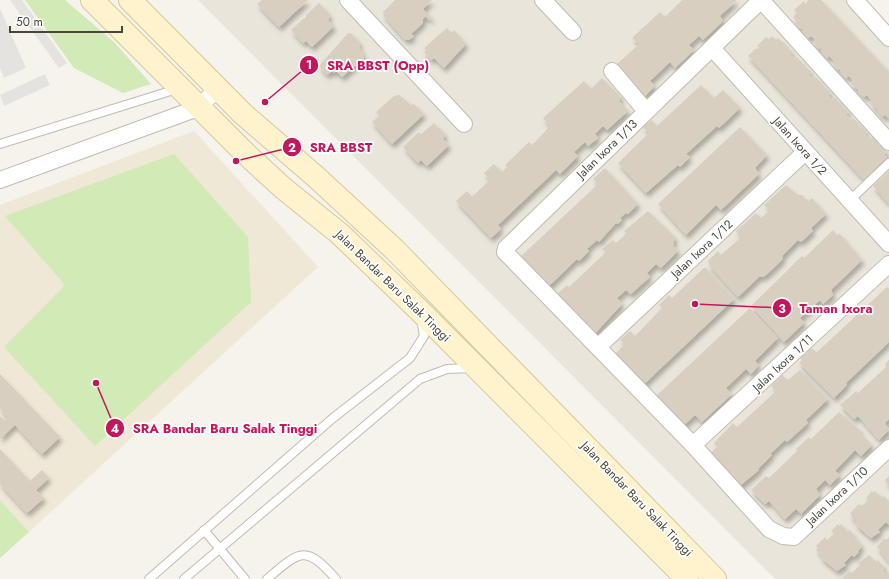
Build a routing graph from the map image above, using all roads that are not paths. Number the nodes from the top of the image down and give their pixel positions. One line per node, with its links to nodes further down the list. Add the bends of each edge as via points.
1 (92, 0): 11 (main road, Jalan Bandar Baru Salak Tinggi)
2 (130, 0): 12 (main road, Jalan Bandar Baru Salak Tinggi)
3 (348, 0): 15 (street)
4 (543, 0): 7 (street)
5 (761, 0): 9 (street, Jalan Ixora 1/13); 16 (street)
6 (855, 0): 8 (street)
7 (573, 32)
8 (889, 38)
9 (712, 48): 14 (street, Jalan Ixora 1/13); 18 (street, Jalan Ixora 1/2)
10 (612, 71): 14 (street)
11 (180, 88): 13 (main road, Jalan Bandar Baru Salak Tinggi); 17 (lane)
12 (218, 88): 13 (street); 37 (main road, Jalan Bandar Baru Salak Tinggi, via 243,114 394,249)
13 (198, 108): 20 (street); 24 (main road, Jalan Bandar Baru Salak Tinggi, via 283,188 340,234)
14 (646, 111): 25 (street, Jalan Ixora 1/13, via 506,248 505,252)
15 (464, 124)
16 (889, 142)
17 (0, 144)
18 (805, 152): 21 (street, Jalan Ixora 1/2); 25 (street, Jalan Ixora 1/12)
19 (889, 163): 21 (lane)
20 (0, 180)
21 (849, 201): 22 (street, Jalan Ixora 1/2)
22 (889, 244)
23 (889, 264): 27 (street, Jalan Ixora 1/11)
24 (419, 310): 26 (main road, Jalan Bandar Baru Salak Tinggi); 29 (lane, via 424,336 410,358 333,418)
25 (598, 346): 27 (street)
26 (477, 368): 30 (lane, via 447,369 420,379); 36 (main road, Jalan Bandar Baru Salak Tinggi)
27 (693, 445): 28 (street, Jalan Ixora 1/10, via 769,528 783,536 794,537)
28 (889, 448)
29 (204, 530): 30 (lane); 31 (lane)
30 (219, 549): 32 (lane); 33 (lane)
31 (149, 579)
32 (184, 579)
33 (244, 579)
34 (267, 579): 35 (lane, via 293,557 306,555 320,561)
35 (336, 579)
36 (687, 579)
37 (715, 579)

